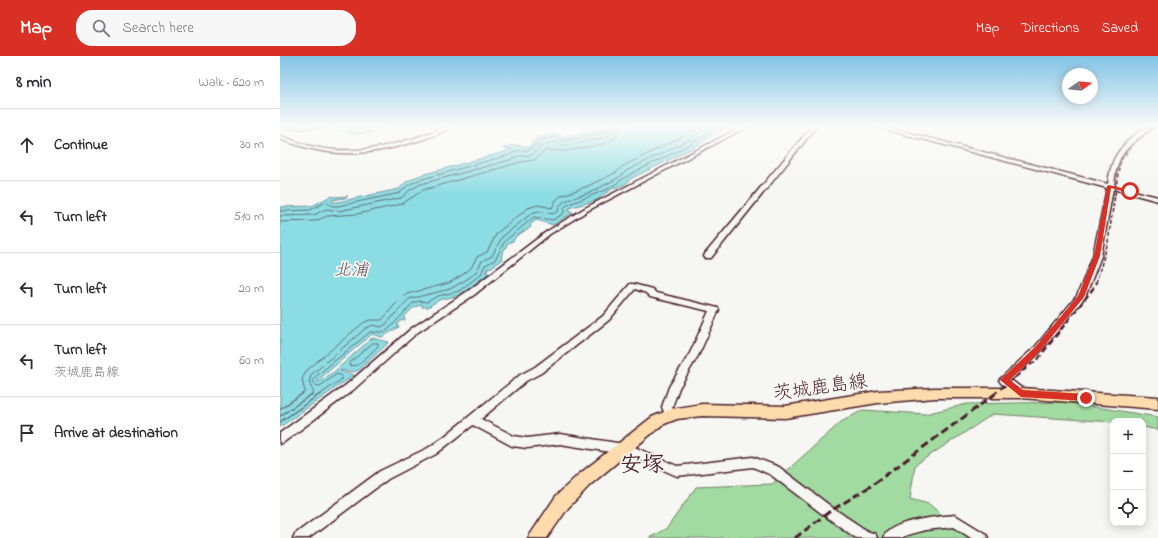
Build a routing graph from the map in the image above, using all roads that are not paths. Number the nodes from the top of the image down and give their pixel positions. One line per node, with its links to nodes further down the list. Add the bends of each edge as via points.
1 (315, 148): 2 (street, via 348,151)
2 (365, 148)
3 (704, 148): 14 (street, via 587,209 548,233 472,294 415,330 349,388)
4 (797, 148): 9 (street)
5 (965, 148): 7 (street)
6 (1124, 148): 7 (street, via 1115,163)
7 (1110, 185): 8 (street); 10 (street, via 1097,256 1081,297 1039,348 1004,380)
8 (1158, 199)
9 (708, 256)
10 (1021, 393): 11 (main road, 茨城鹿島線); 12 (main road, 茨城鹿島線, via 895,395 785,412 702,410)
11 (1158, 402)
12 (670, 414): 13 (street, via 668,407 674,387 694,354 714,310 653,295 649,291 633,286 606,318 523,378); 15 (main road, 茨城鹿島線)
13 (472, 419): 15 (street, via 512,441 527,443 560,439); 16 (street, via 444,443 384,475)
14 (280, 439)
15 (622, 448): 17 (main road, 茨城鹿島線, via 571,492); 18 (street, via 677,471 753,462 766,466 865,537)
16 (299, 538)
17 (537, 538)
18 (871, 538)
19 (889, 538): 20 (street, via 906,529 925,524 955,521)
20 (982, 538)

